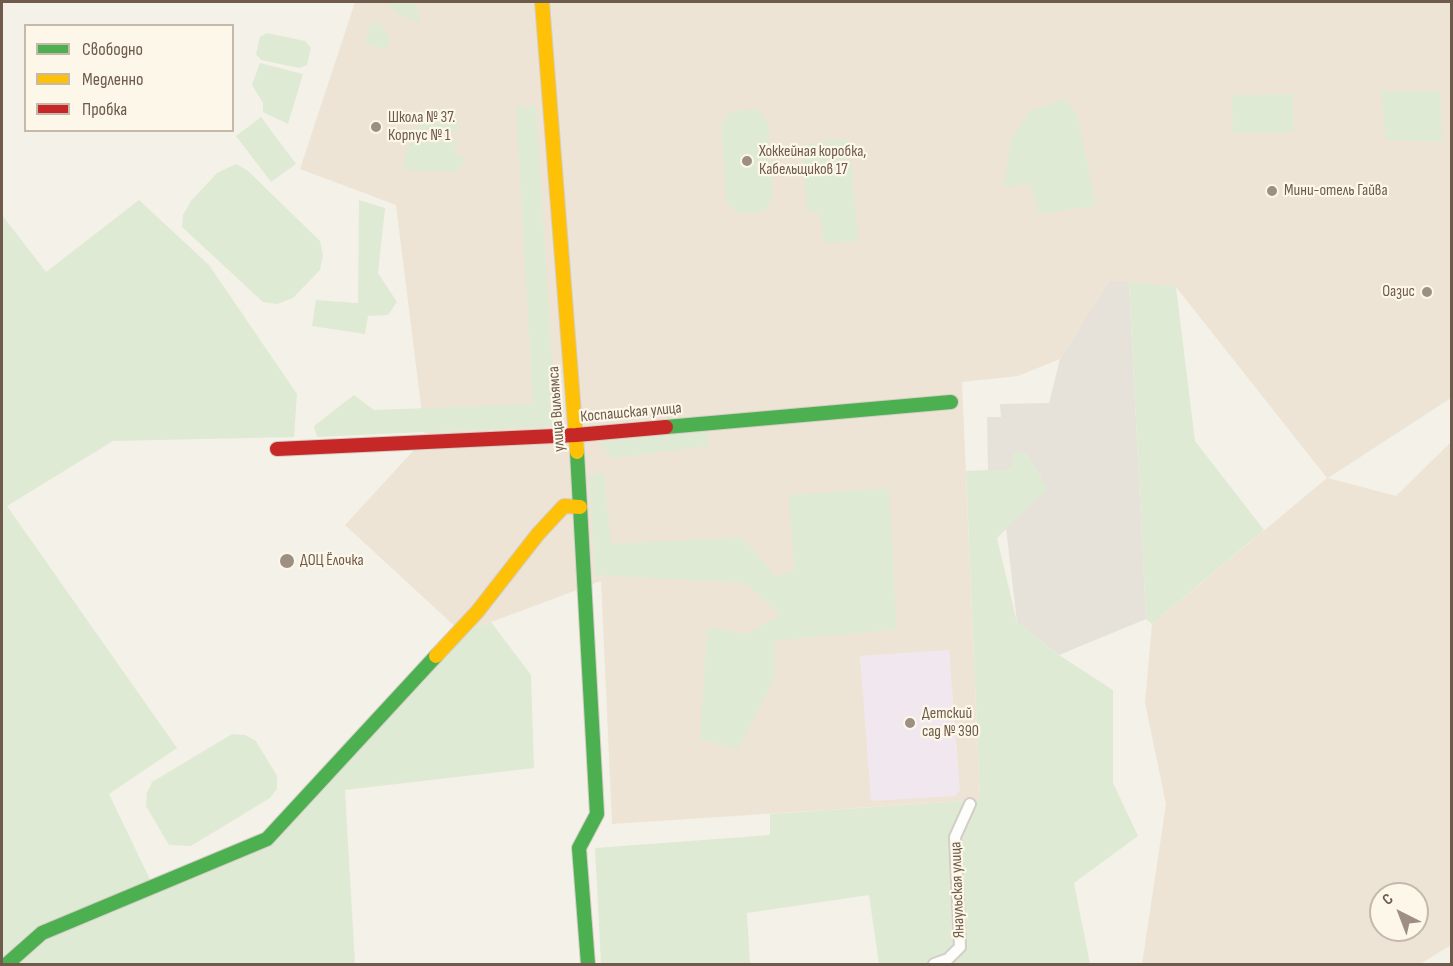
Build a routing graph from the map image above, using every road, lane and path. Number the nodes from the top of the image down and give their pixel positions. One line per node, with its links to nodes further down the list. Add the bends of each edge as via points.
1 (542, 2): 3 (street, улица Вильямса)
2 (951, 402): 3 (street, Коспашская улица)
3 (576, 435): 4 (street, Коспашская улица); 5 (street, улица Вильямса)
4 (277, 449)
5 (580, 507): 7 (street, via 564,506 477,612 267,839 42,933); 8 (street, улица Вильямса, via 597,814 579,848)
6 (970, 804): 9 (street, Янаульская улица, via 955,837 960,946 948,959)
7 (7, 964)
8 (588, 964)
9 (934, 964)

